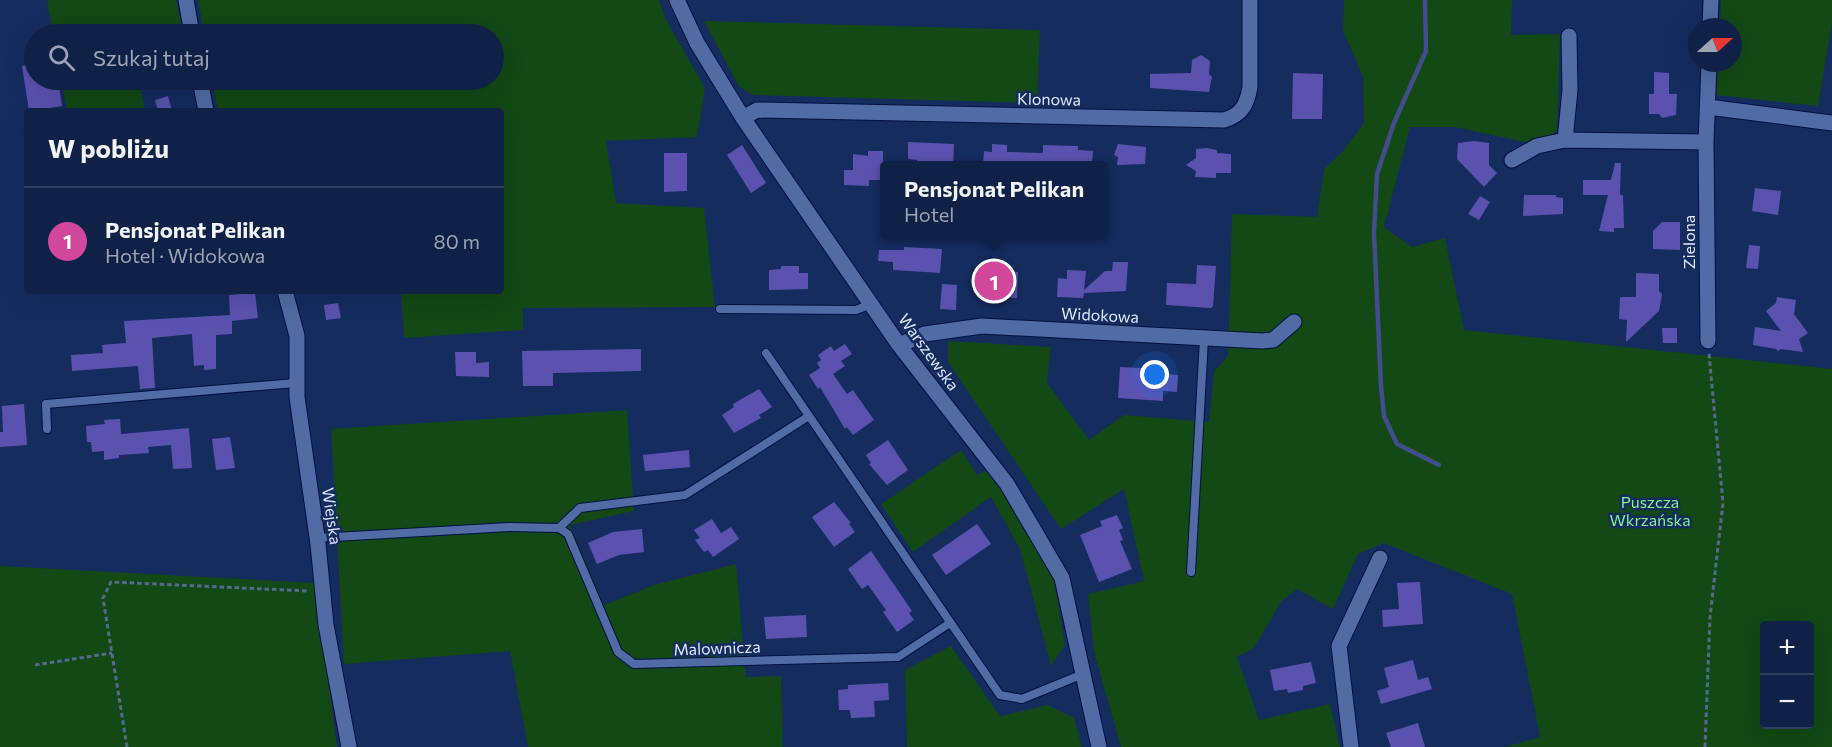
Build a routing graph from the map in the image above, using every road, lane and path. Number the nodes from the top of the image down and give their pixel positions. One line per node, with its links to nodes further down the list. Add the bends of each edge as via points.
1 (186, 0): 6 (street)
2 (677, 0): 12 (street, Warszewska, via 697,43)
3 (1250, 0): 12 (street, Klonowa, via 1247,101 1242,111 1224,120 757,110)
4 (1711, 0): 5 (street)
5 (1710, 18)
6 (190, 24)
7 (1569, 36): 14 (street, via 1570,90)
8 (1709, 72): 10 (street, Zielona)
9 (202, 90): 11 (street)
10 (1708, 107): 13 (street); 15 (street, Zielona)
11 (205, 108)
12 (743, 118): 18 (street, Warszewska)
13 (1832, 123)
14 (1564, 140): 15 (street); 16 (street, via 1537,146)
15 (1706, 142): 22 (street, Zielona)
16 (1512, 160)
17 (286, 294): 25 (street, Wiejska, via 297,336)
18 (873, 304): 19 (lane, via 856,310); 23 (street, Warszewska)
19 (720, 309)
20 (1294, 322): 21 (street, Widokowa, via 1273,340)
21 (1204, 339): 23 (street, Widokowa, via 982,326 924,334); 31 (lane)
22 (1708, 341): 41 (path, via 1723,503 1710,617)
23 (899, 345): 36 (street, Warszewska, via 1007,484 1062,578)
24 (766, 353): 26 (lane)
25 (296, 383): 27 (lane, via 46,404); 29 (street, Wiejska)
26 (809, 416): 28 (lane, via 685,495 580,508); 33 (lane)
27 (47, 429)
28 (559, 528): 29 (lane, via 509,527); 33 (lane, Malownicza, via 568,534 618,652 634,664 898,657)
29 (317, 538): 32 (street, Wiejska)
30 (1380, 558): 40 (street, via 1339,646)
31 (1191, 572)
32 (323, 592): 34 (path, via 111,582 103,598); 38 (street, Wiejska)
33 (950, 623): 36 (lane, via 1000,695 1022,699)
34 (112, 653): 35 (path); 37 (path)
35 (35, 664)
36 (1083, 674): 39 (street, Warszewska)
37 (127, 747)
38 (349, 747)
39 (1099, 747)
40 (1351, 747)
41 (1705, 747)

